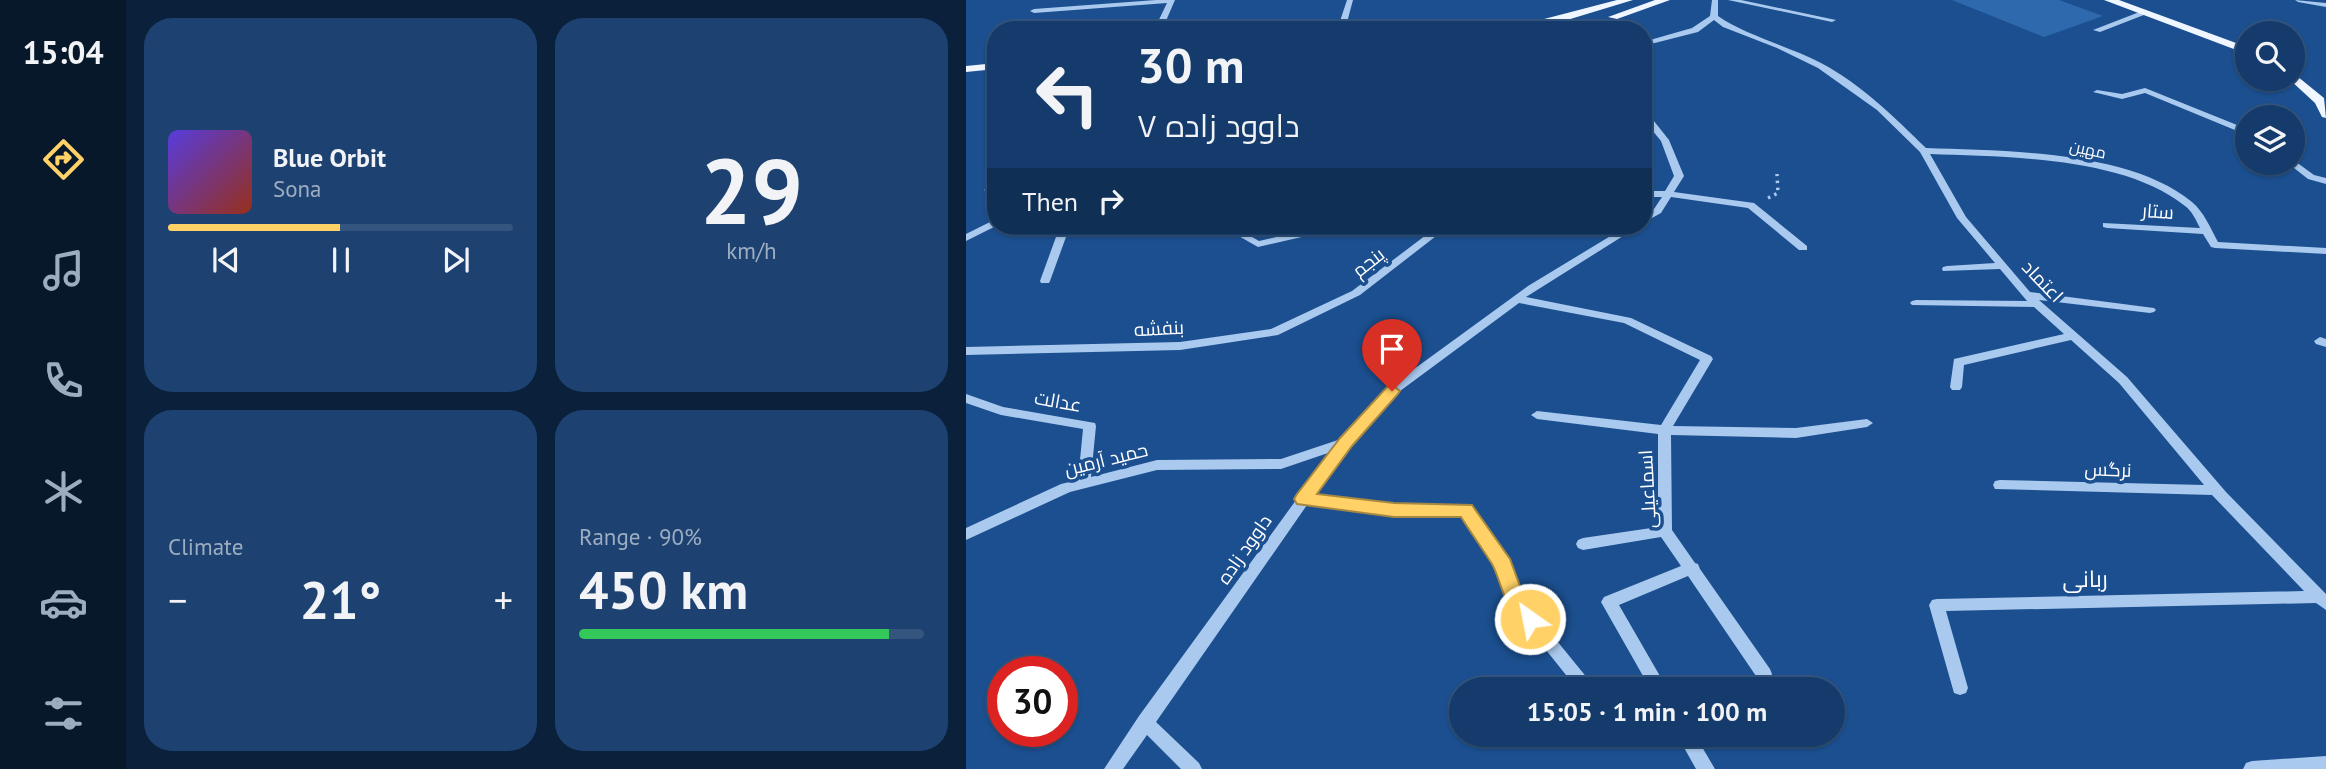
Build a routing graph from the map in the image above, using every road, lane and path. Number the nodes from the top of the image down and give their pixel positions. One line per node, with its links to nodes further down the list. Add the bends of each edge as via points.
1 (1172, 0): 10 (street); 14 (street)
2 (1350, 0): 15 (street)
3 (1628, 0): 16 (main road)
4 (1665, 0): 17 (main road)
5 (1715, 0): 12 (street)
6 (1731, 0): 13 (street)
7 (2109, 0): 11 (main road)
8 (2298, 0): 9 (street)
9 (2326, 5)
10 (1034, 11)
11 (2145, 13): 18 (street); 20 (main road)
12 (1714, 17): 19 (street, via 1695,30); 31 (street, اعتماد, via 1821,66 1880,108)
13 (1832, 20)
14 (1162, 21)
15 (1344, 21)
16 (1554, 21)
17 (1601, 21)
18 (2097, 30)
19 (1652, 42)
20 (2235, 46)
21 (987, 67): 22 (main road)
22 (966, 69)
23 (987, 78): 24 (main road)
24 (966, 79)
25 (2305, 86): 26 (main road); 28 (main road)
26 (2326, 89)
27 (2097, 92): 30 (street, via 2122,97 2145,90)
28 (2326, 114)
29 (1652, 126): 36 (street, via 1665,140 1679,176)
30 (2235, 127)
31 (1924, 151): 41 (street, مهین, via 2061,159 2114,170 2158,186 2190,205); 50 (street, اعتماد, via 1962,218)
32 (2305, 172): 34 (street)
33 (1777, 174): 37 (path, via 1778,194)
34 (2326, 181)
35 (1652, 194): 36 (street)
36 (1668, 194): 37 (street); 38 (street)
37 (1751, 205): 48 (street)
38 (1652, 215)
39 (2107, 225): 41 (street, ستار)
40 (987, 227): 47 (street)
41 (2206, 231): 49 (street, مهین, via 2215,245)
42 (1062, 235): 52 (street)
43 (1242, 235): 44 (street, via 1258,244)
44 (1298, 235)
45 (1432, 235): 54 (street, پنجم)
46 (1620, 235): 55 (street, داوود زاده)
47 (966, 238)
48 (1803, 248)
49 (2326, 251)
50 (2003, 266): 51 (street); 53 (street, اعتماد)
51 (1947, 269)
52 (1045, 281)
53 (2027, 295): 57 (street, اعتماد); 58 (street)
54 (1346, 298): 60 (street, بنفشه, via 1274,332 1180,346)
55 (1517, 299): 65 (street, اسماعیلی, via 1628,320 1707,359); 66 (street, داوود زاده, via 1392,391)
56 (1916, 303): 57 (street)
57 (2036, 304): 59 (street, اعتماد)
58 (2150, 310)
59 (2073, 336): 61 (street, via 1958,362); 69 (street, اعتماد, via 2123,380)
60 (966, 351)
61 (1956, 387)
62 (966, 398): 67 (street, عدالت, via 1001,411 1090,426)
63 (1537, 415): 65 (street)
64 (1867, 423): 65 (street, via 1796,433)
65 (1664, 430): 71 (street, اسماعیلی)
66 (1346, 442): 67 (street, حمید آرمین, via 1281,464 1157,465); 70 (street, داوود زاده)
67 (1084, 483): 72 (street, حمید آرمین)
68 (2000, 485): 69 (street, نرگس)
69 (2216, 490): 75 (street, اعتماد)
70 (1303, 499): 77 (street, via 1394,510 1466,510 1503,565 1515,601); 80 (street, داوود زاده)
71 (1665, 531): 73 (street); 74 (street, اسماعیلی)
72 (966, 534)
73 (1583, 544)
74 (1693, 568): 76 (street, اسماعیلی); 78 (street, via 1609,602)
75 (2322, 600): 79 (street, ربانی, via 1937,605)
76 (1764, 674)
77 (1578, 677)
78 (1652, 677)
79 (1960, 688)
80 (1145, 722): 83 (street, داوود زاده); 84 (street)
81 (1693, 747): 85 (street)
82 (2326, 764): 86 (street)
83 (1113, 769)
84 (1193, 769)
85 (1706, 769)
86 (2252, 769)

